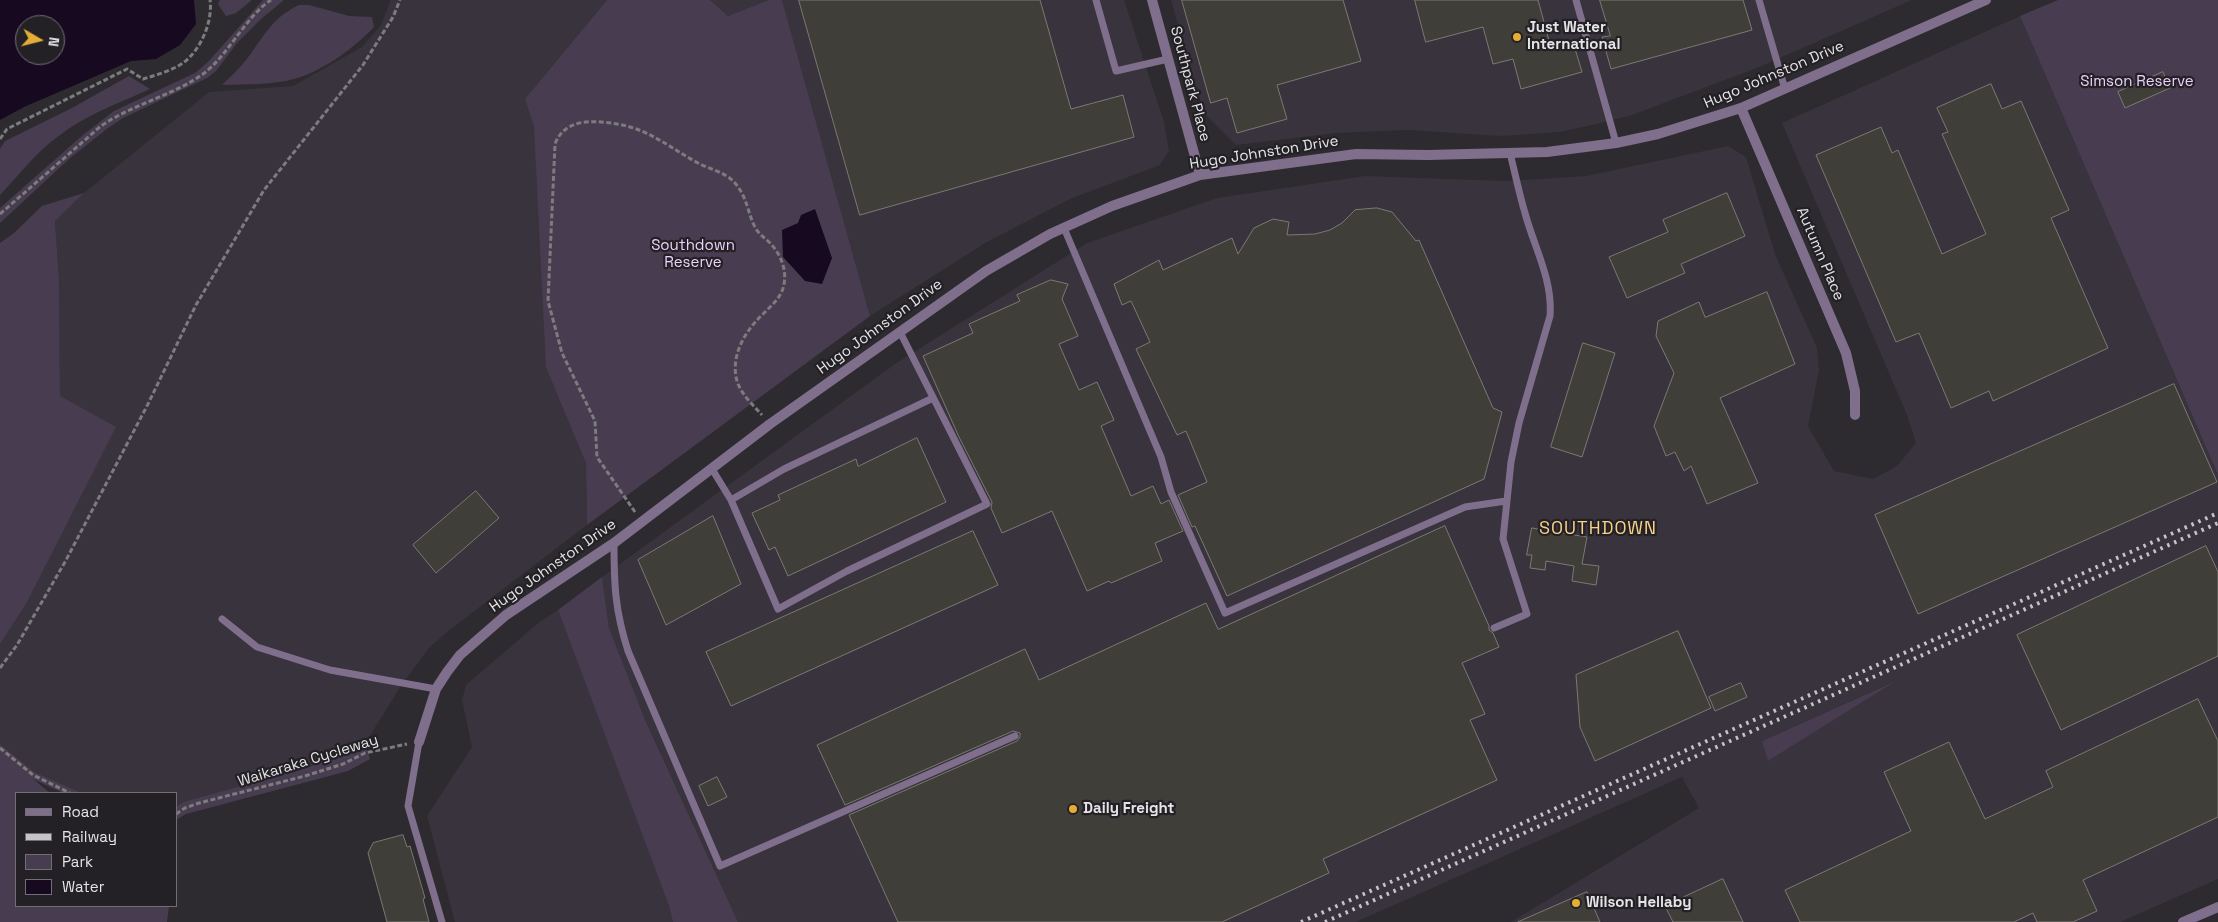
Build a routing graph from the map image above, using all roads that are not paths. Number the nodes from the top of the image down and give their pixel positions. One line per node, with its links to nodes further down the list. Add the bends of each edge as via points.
1 (1096, 0): 6 (lane, via 1116,71)
2 (1152, 0): 6 (street, Southpark Place)
3 (1576, 0): 9 (lane)
4 (1759, 0): 7 (lane)
5 (1986, 0): 7 (street, Hugo Johnston Drive)
6 (1168, 60): 11 (street, Southpark Place)
7 (1785, 89): 8 (street, Hugo Johnston Drive)
8 (1741, 108): 9 (street, Hugo Johnston Drive); 15 (street, Autumn Place, via 1846,352 1855,391)
9 (1616, 144): 10 (street, Hugo Johnston Drive)
10 (1510, 153): 11 (street, Hugo Johnston Drive, via 1356,154); 18 (lane, via 1551,300 1550,316 1511,462)
11 (1200, 176): 12 (street, Hugo Johnston Drive, via 1112,206)
12 (1064, 228): 13 (street, Hugo Johnston Drive, via 986,271); 18 (lane, via 1161,457 1171,492 1225,613 1465,507)
13 (900, 332): 14 (lane); 16 (street, Hugo Johnston Drive)
14 (933, 398): 17 (lane, via 784,469); 17 (lane, via 987,504 950,523 847,571 778,609)
15 (1855, 414)
16 (712, 469): 17 (lane); 19 (street, Hugo Johnston Drive)
17 (731, 500)
18 (1506, 501): 21 (lane, via 1503,539 1527,614)
19 (614, 543): 22 (street, Hugo Johnston Drive, via 506,615 460,655); 23 (lane, via 615,599 628,651 720,866)
20 (222, 619): 22 (lane, via 257,647 330,670)
21 (1494, 628)
22 (436, 689): 24 (street, Hugo Johnston Drive)
23 (1015, 736)
24 (419, 742): 26 (lane, via 408,806)
25 (2218, 906): 27 (street)
26 (442, 922)
27 (2183, 922)

